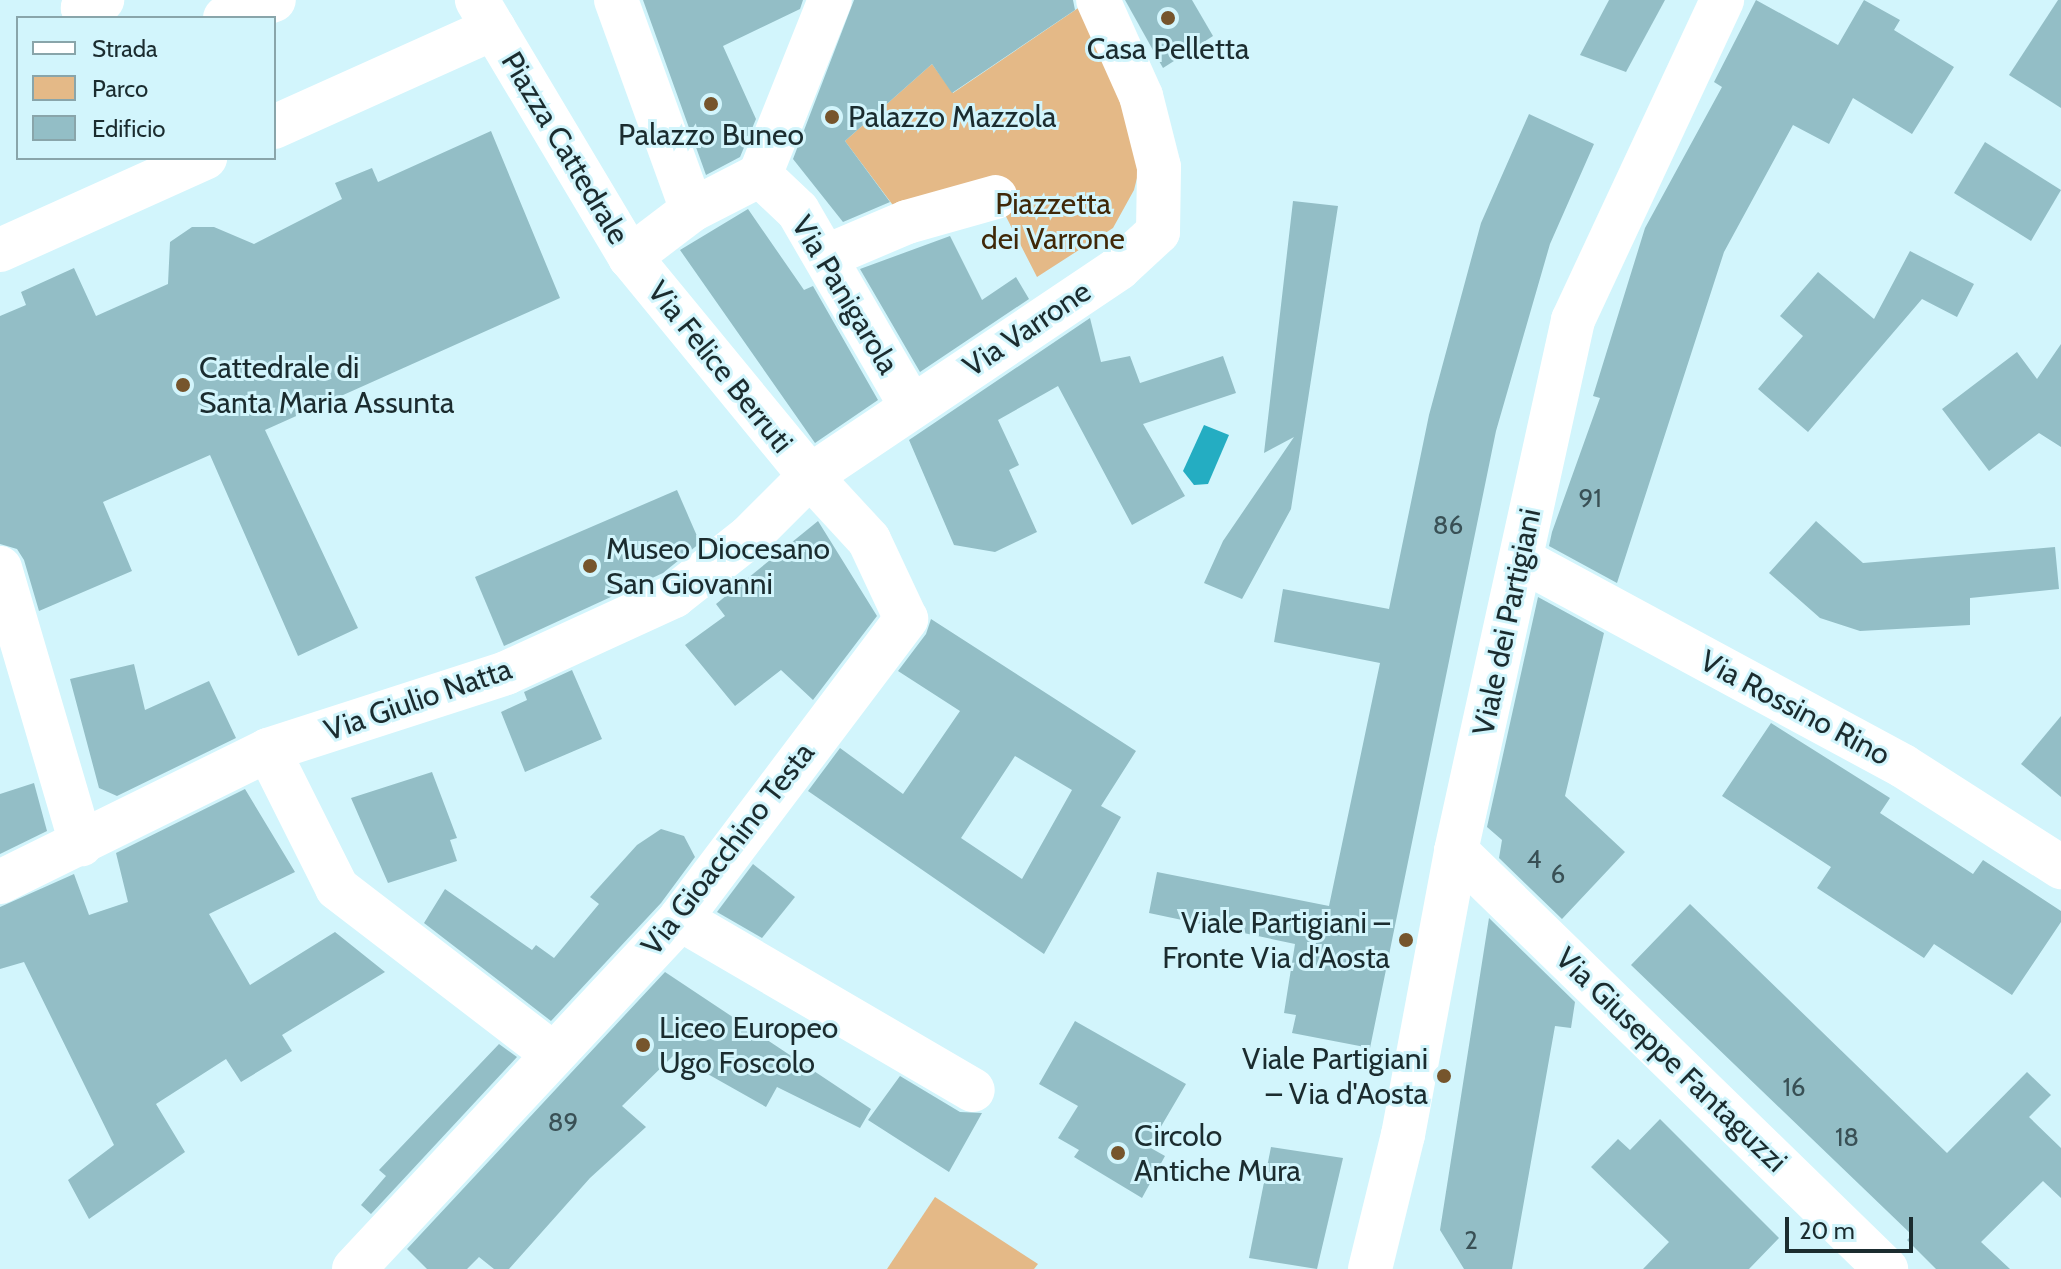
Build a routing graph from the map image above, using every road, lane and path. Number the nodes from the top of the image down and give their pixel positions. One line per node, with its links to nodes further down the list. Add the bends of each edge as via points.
1 (274, 0): 7 (street)
2 (616, 0): 12 (street)
3 (830, 0): 10 (street)
4 (1098, 0): 16 (street, Via Varrone, via 1141,96 1159,167 1158,232 1119,268)
5 (1722, 0): 18 (street, Viale dei Partigiani, via 1573,320)
6 (485, 8): 8 (street, Piazza Cattedrale); 15 (street, Piazza Cattedrale)
7 (230, 16)
8 (276, 126)
9 (201, 160): 13 (street)
10 (760, 175): 12 (street); 14 (street, Via Panigarola, via 798,211)
11 (996, 197): 14 (street, via 907,222)
12 (692, 210): 15 (street, Piazza Cattedrale)
13 (0, 250)
14 (827, 256): 16 (street, Via Panigarola)
15 (630, 257): 17 (street, Via Felice Berruti)
16 (911, 406): 17 (street, Via Varrone)
17 (810, 476): 20 (street, Via Giulio Natta, via 749,537 674,596 506,673); 25 (street, Via Gioacchino Testa, via 869,540 906,619)
18 (1522, 560): 22 (street, Viale dei Partigiani); 23 (street, Via Rossino Rino, via 1903,766)
19 (0, 568): 21 (street)
20 (268, 750): 21 (street, Via Giulio Natta); 26 (street, via 337,888)
21 (81, 844): 24 (street, Via Giulio Natta)
22 (1456, 851): 28 (street, Viale dei Partigiani); 30 (street, Via Giuseppe Fantaguzzi)
23 (2061, 867)
24 (0, 882)
25 (680, 919): 26 (street, Via Gioacchino Testa); 27 (street)
26 (551, 1052): 29 (street, Via Gioacchino Testa)
27 (973, 1090)
28 (1385, 1261)
29 (354, 1269)
30 (1886, 1269)

